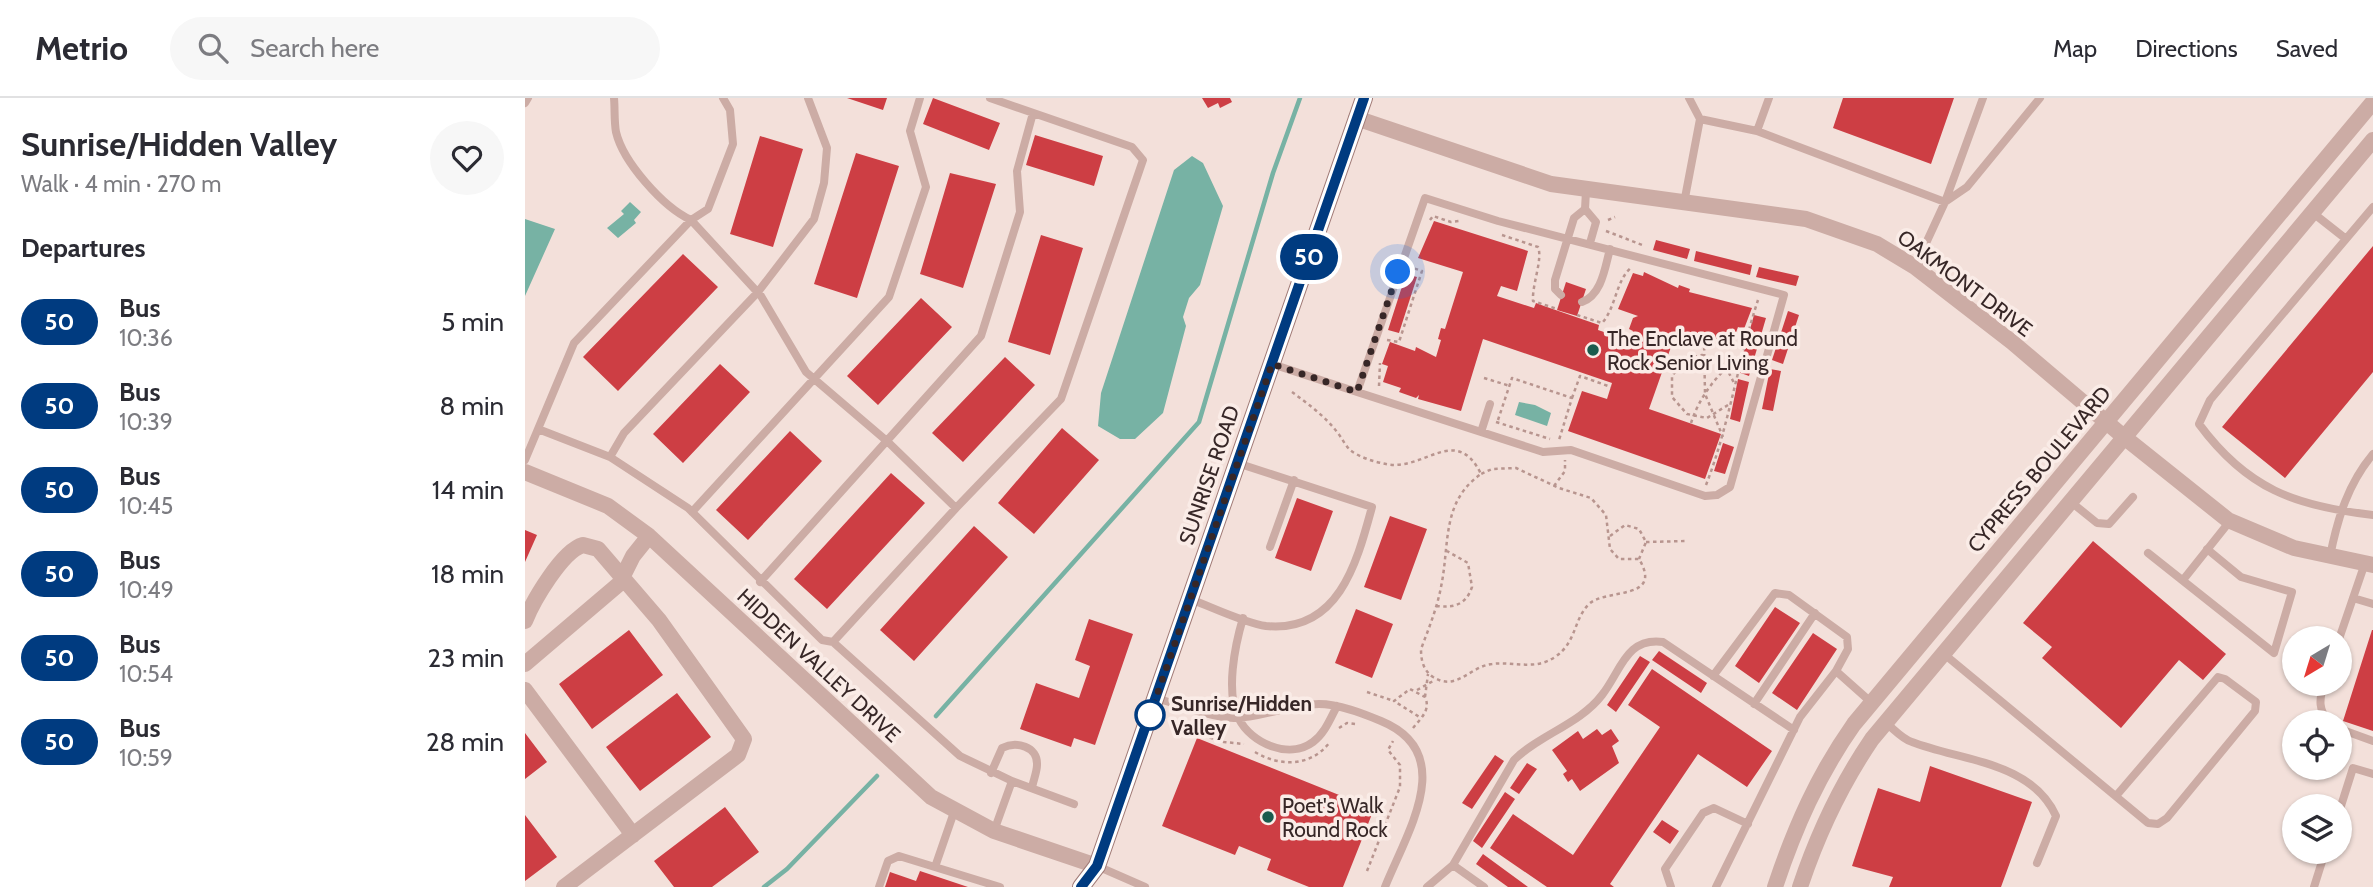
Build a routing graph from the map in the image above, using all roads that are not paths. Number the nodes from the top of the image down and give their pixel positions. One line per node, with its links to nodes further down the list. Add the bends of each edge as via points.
1 (528, 98): 13 (lane)
2 (614, 98): 25 (lane, via 617,134 637,173 676,213)
3 (723, 98): 25 (lane, via 730,110 733,144 708,209)
4 (808, 98): 31 (lane, via 827,148 824,183 814,219)
5 (920, 98): 35 (lane, via 910,131 926,187 889,298)
6 (990, 98): 14 (lane)
7 (1364, 98): 15 (main road, SUNRISE ROAD)
8 (1689, 98): 16 (lane)
9 (1769, 98): 17 (lane)
10 (1983, 98): 20 (lane)
11 (2040, 98): 20 (lane, via 1967,187)
12 (2373, 102): 38 (street, CYPRESS BOULEVARD)
13 (525, 103)
14 (1033, 113): 42 (lane, via 1017,171 1020,212 981,336); 51 (lane, via 1132,146 1143,160 1061,399)
15 (1356, 118): 19 (street, OAKMONT DRIVE, via 1515,174); 34 (main road, SUNRISE ROAD)
16 (1699, 119): 17 (lane); 21 (lane)
17 (1758, 131): 20 (lane)
18 (2373, 140): 24 (street)
19 (1586, 191): 21 (street, OAKMONT DRIVE); 23 (lane)
20 (1945, 202): 30 (lane)
21 (1683, 203): 30 (street, OAKMONT DRIVE, via 1805,219 1877,244)
22 (2373, 207): 27 (lane)
23 (1585, 209): 26 (lane, via 1574,218); 28 (lane, via 1596,222)
24 (2312, 212): 27 (lane); 41 (street)
25 (691, 220): 31 (lane); 39 (lane, via 574,344)
26 (1567, 238): 28 (lane); 32 (lane, via 1555,280 1555,289); 36 (lane, via 1425,198)
27 (2346, 240): 52 (lane, via 2210,400 2199,424 2243,474 2273,493)
28 (1590, 243): 29 (lane)
29 (1610, 249): 33 (lane, via 1598,289); 40 (lane, via 1784,295 1730,487 1705,496 1571,450 1543,452)
30 (1915, 267): 38 (street, OAKMONT DRIVE)
31 (758, 292): 35 (lane, via 806,372); 44 (lane, via 624,433)
32 (1562, 295)
33 (1582, 302)
34 (1272, 364): 36 (lane); 46 (main road, SUNRISE ROAD)
35 (815, 378): 42 (lane); 53 (lane)
36 (1357, 392): 40 (lane)
37 (1490, 404): 40 (lane)
38 (2105, 421): 41 (street, OAKMONT DRIVE); 79 (street, CYPRESS BOULEVARD)
39 (538, 429): 44 (lane); 45 (lane)
40 (1481, 432)
41 (2124, 437): 50 (street); 55 (street, OAKMONT DRIVE)
42 (888, 442): 51 (lane); 64 (lane)
43 (2373, 454): 52 (lane, via 2358,472)
44 (610, 457): 53 (lane)
45 (525, 460)
46 (1237, 463): 48 (lane); 66 (main road, SUNRISE ROAD)
47 (525, 472): 56 (street, HIDDEN VALLEY DRIVE, via 608,506)
48 (1294, 480): 57 (lane); 69 (lane, via 1372,506 1353,566 1339,597 1296,624 1265,626)
49 (2133, 497): 50 (lane, via 2109,524 2097,523)
50 (2071, 502): 73 (street)
51 (956, 508): 72 (lane)
52 (2340, 511): 54 (lane); 60 (lane)
53 (692, 512): 64 (lane)
54 (2373, 515)
55 (2229, 520): 58 (lane); 60 (street, OAKMONT DRIVE, via 2271,541)
56 (649, 536): 62 (street); 94 (street, HIDDEN VALLEY DRIVE, via 848,722)
57 (1270, 547)
58 (2207, 550): 63 (lane); 63 (lane, via 2241,577 2292,592 2274,653)
59 (2148, 553): 63 (lane)
60 (2330, 556): 61 (street, OAKMONT DRIVE)
61 (2369, 564): 65 (lane)
62 (624, 576): 70 (street, via 598,549 576,547 531,605); 74 (street); 97 (street, via 744,739 738,755)
63 (2183, 580)
64 (761, 582): 72 (lane, via 822,639)
65 (2353, 598): 67 (lane); 71 (lane)
66 (1190, 599): 69 (lane); 78 (main road, SUNRISE ROAD)
67 (2373, 604)
68 (1815, 613): 75 (lane, via 1847,637 1848,649); 76 (lane, via 1789,595 1775,593); 80 (lane)
69 (1244, 618): 82 (lane, via 1231,673)
70 (525, 621)
71 (2344, 626)
72 (833, 642): 87 (lane, via 960,756)
73 (1944, 654): 83 (street); 92 (lane)
74 (525, 663)
75 (1836, 671): 79 (lane); 84 (lane)
76 (1713, 676): 80 (lane); 100 (lane, via 1663,642 1641,642 1601,697 1514,760)
77 (525, 690): 97 (street)
78 (1156, 698): 82 (lane); 101 (main road, SUNRISE ROAD)
79 (1872, 703): 114 (street, CYPRESS BOULEVARD, via 1827,762)
80 (1754, 704): 84 (lane)
81 (1337, 706): 82 (lane, via 1305,705); 82 (lane, via 1312,743 1290,750 1265,744); 109 (lane, via 1395,727 1408,736 1422,759 1424,777 1418,805)
82 (1238, 718)
83 (1886, 723): 98 (lane, via 1909,742 2017,775 2048,799 2056,816); 115 (street, via 1841,787)
84 (1794, 730): 95 (lane)
85 (2352, 733): 86 (lane)
86 (2373, 741)
87 (992, 773): 89 (lane); 90 (lane, via 1002,748 1023,745 1037,763)
88 (2373, 774): 91 (lane, via 2353,768)
89 (1012, 781): 90 (lane); 96 (lane)
90 (1031, 788): 93 (lane)
91 (2345, 794)
92 (2116, 796): 92 (lane, via 2148,823 2158,824 2167,818 2255,711 2256,702 2218,677)
93 (1074, 804)
94 (954, 812): 96 (street, HIDDEN VALLEY DRIVE); 102 (lane)
95 (1748, 824): 112 (lane, via 1714,808 1703,813 1665,869); 113 (lane)
96 (994, 831): 101 (street, HIDDEN VALLEY DRIVE)
97 (632, 835): 103 (street)
98 (2037, 863)
99 (2322, 864): 116 (lane)
100 (1453, 865): 110 (lane); 111 (lane)
101 (1097, 866): 106 (main road, SUNRISE ROAD); 107 (main road, SUNRISE ROAD); 108 (lane)
102 (935, 867): 104 (lane, via 899,856 888,861); 105 (lane)
103 (564, 887)
104 (879, 887)
105 (1000, 887)
106 (1081, 887)
107 (1099, 887)
108 (1145, 887)
109 (1385, 887)
110 (1427, 887)
111 (1484, 887)
112 (1671, 887)
113 (1716, 887)
114 (1775, 887)
115 (1800, 887)
116 (2314, 887)

